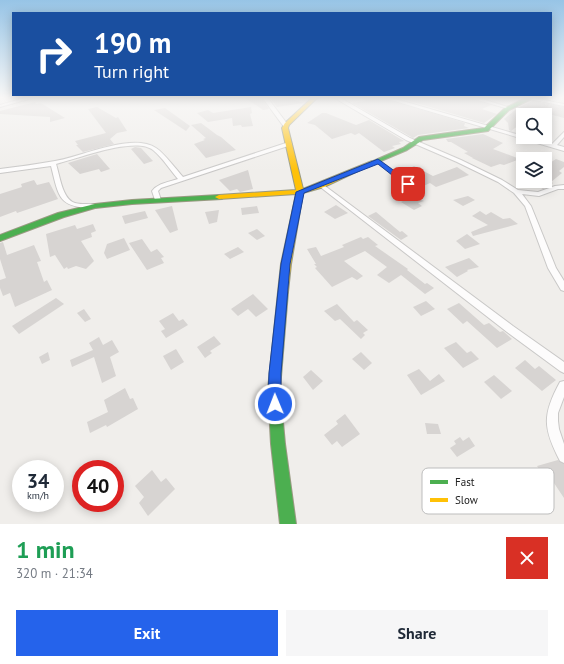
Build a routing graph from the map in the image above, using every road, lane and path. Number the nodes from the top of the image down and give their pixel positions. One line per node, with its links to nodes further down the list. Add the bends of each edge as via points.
1 (282, 121): 6 (street)
2 (291, 121): 6 (street)
3 (376, 121): 9 (street)
4 (466, 121): 7 (street)
5 (496, 121): 7 (street)
6 (286, 126): 10 (street)
7 (489, 128): 9 (street, via 483,131 428,136); 11 (street)
8 (564, 134): 11 (street)
9 (416, 142): 13 (street); 21 (street, via 490,176)
10 (289, 144): 16 (street); 19 (street)
11 (553, 146): 12 (street)
12 (564, 149)
13 (378, 161): 17 (street); 20 (street)
14 (53, 163): 15 (street); 16 (street, via 113,147 147,144 155,149); 23 (street, via 67,202)
15 (0, 171)
16 (182, 179): 22 (street, via 156,188 154,191)
17 (321, 185): 19 (street); 26 (street)
18 (564, 187): 21 (street, via 539,194)
19 (300, 192): 22 (street); 29 (street, via 286,264 274,389)
20 (418, 192)
21 (516, 192): 25 (street, via 528,206 552,268)
22 (158, 200): 23 (street)
23 (95, 206): 24 (street, via 61,215)
24 (0, 238)
25 (564, 288)
26 (564, 368)
27 (564, 386): 28 (street, via 554,404 552,424)
28 (564, 457)
29 (288, 524)

